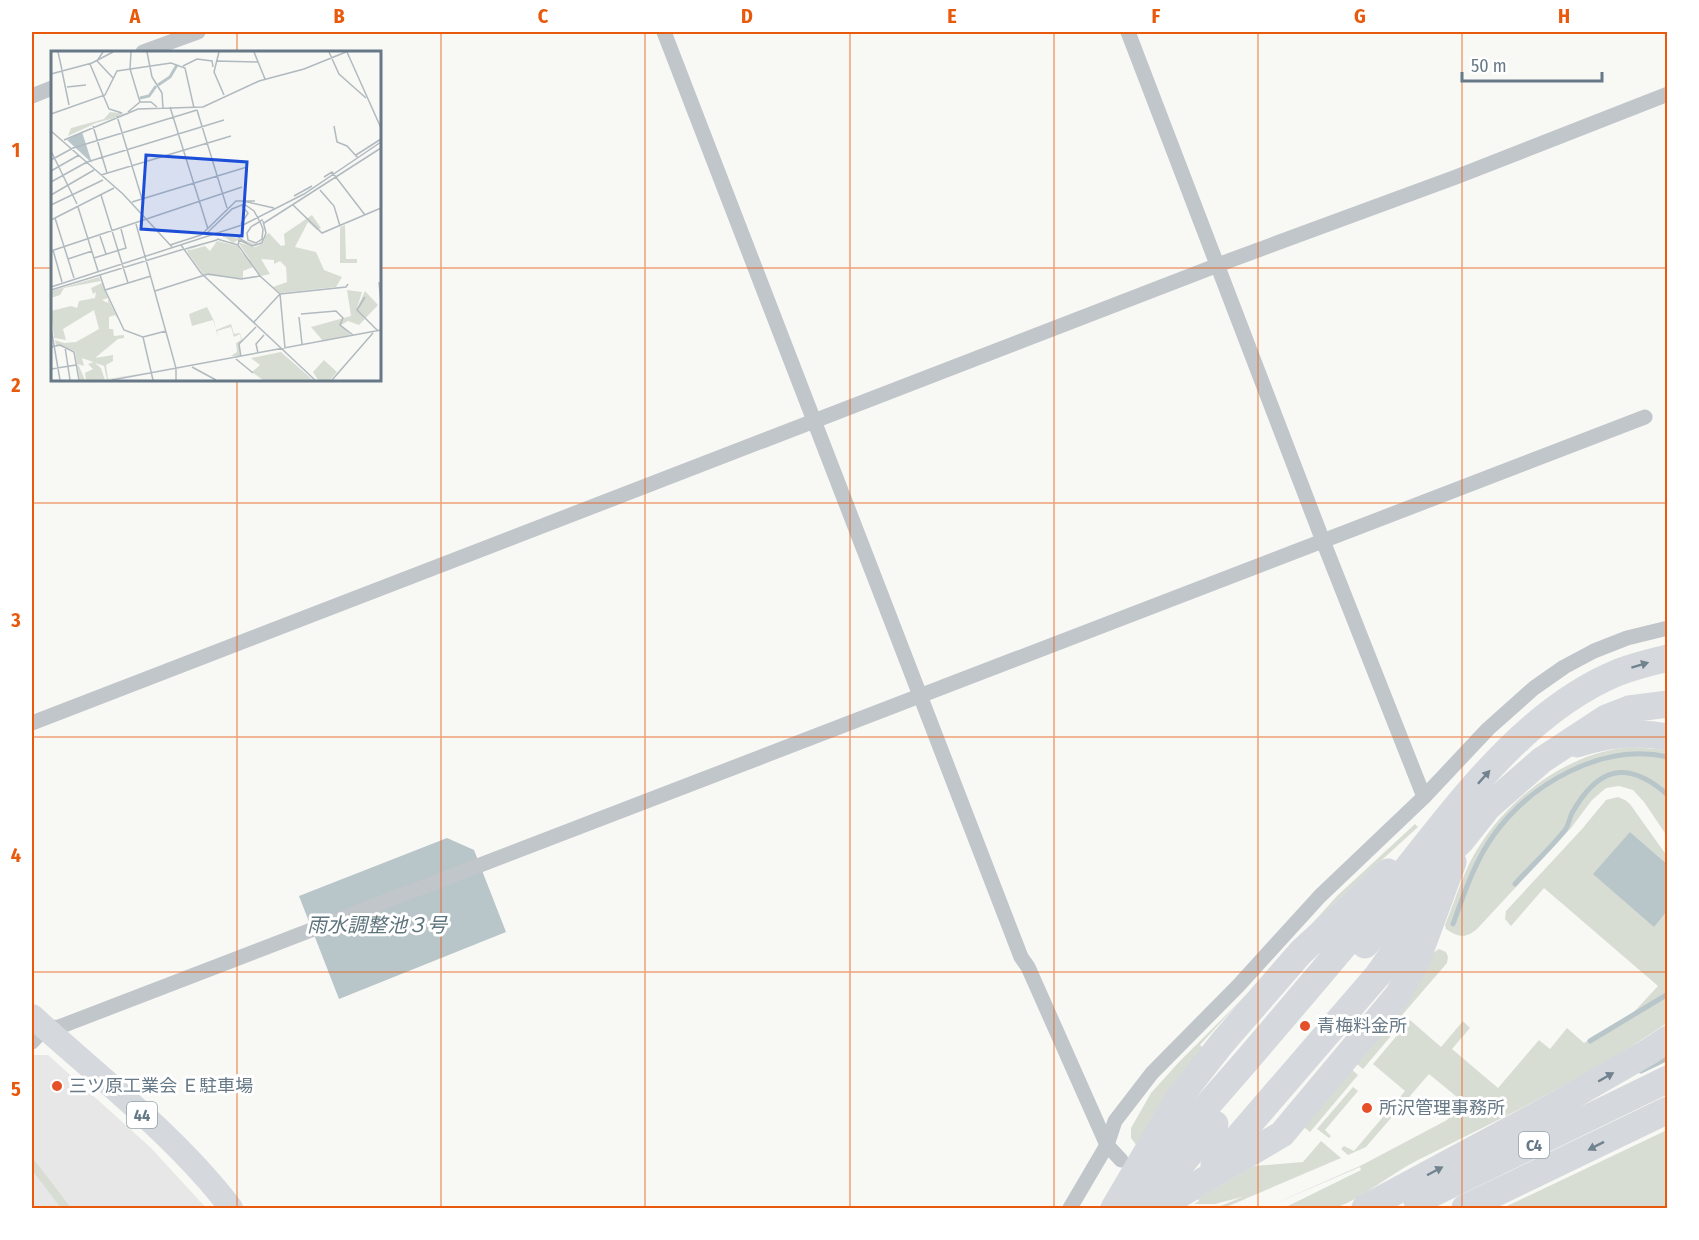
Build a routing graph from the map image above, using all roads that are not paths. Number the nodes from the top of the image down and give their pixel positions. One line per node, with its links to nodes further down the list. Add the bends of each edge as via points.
1 (198, 32): 4 (street)
2 (664, 32): 10 (street)
3 (1128, 32): 8 (street)
4 (146, 51)
5 (51, 87): 7 (street)
6 (1668, 94): 8 (street)
7 (32, 96)
8 (1218, 267): 10 (street); 11 (street)
9 (1645, 417): 11 (street)
10 (815, 422): 15 (street); 17 (street)
11 (1323, 541): 15 (street); 21 (street)
12 (1668, 628): 21 (street, via 1627,638 1564,667 1488,729)
13 (1668, 658): 19 (highway, one-way to 13, via 1589,687 1619,672)
14 (1668, 687): 19 (highway, via 1598,699)
15 (920, 697): 24 (street, via 59,1027); 28 (street, via 1021,957)
16 (1668, 704): 20 (highway, via 1618,713 1594,724)
17 (32, 723)
18 (1668, 737): 20 (highway, via 1620,735)
19 (1521, 738): 22 (highway, one-way to 19)
20 (1557, 750): 22 (highway, via 1500,795)
21 (1424, 797): 28 (street, via 1320,896 1152,1073 1115,1121)
22 (1453, 841): 23 (highway); 31 (highway, via 1323,972 1208,1107); 31 (highway, via 1411,852 1241,1045); 32 (highway, via 1414,901 1384,924 1274,1051)
23 (1432, 907): 30 (highway); 30 (highway, via 1411,951 1380,993 1238,1160); 32 (highway, via 1397,926)
24 (36, 1028): 33 (main road, 44, via 174,1145)
25 (1668, 1039): 35 (highway, one-way to 25)
26 (1668, 1079): 36 (highway, C4)
27 (1668, 1110): 37 (highway, C4, one-way to 37)
28 (1107, 1145): 29 (street); 34 (street)
29 (1121, 1160)
30 (1199, 1184): 32 (highway)
31 (1120, 1199)
32 (1157, 1206)
33 (231, 1209)
34 (1070, 1209)
35 (1365, 1209)
36 (1399, 1209)
37 (1465, 1209)

